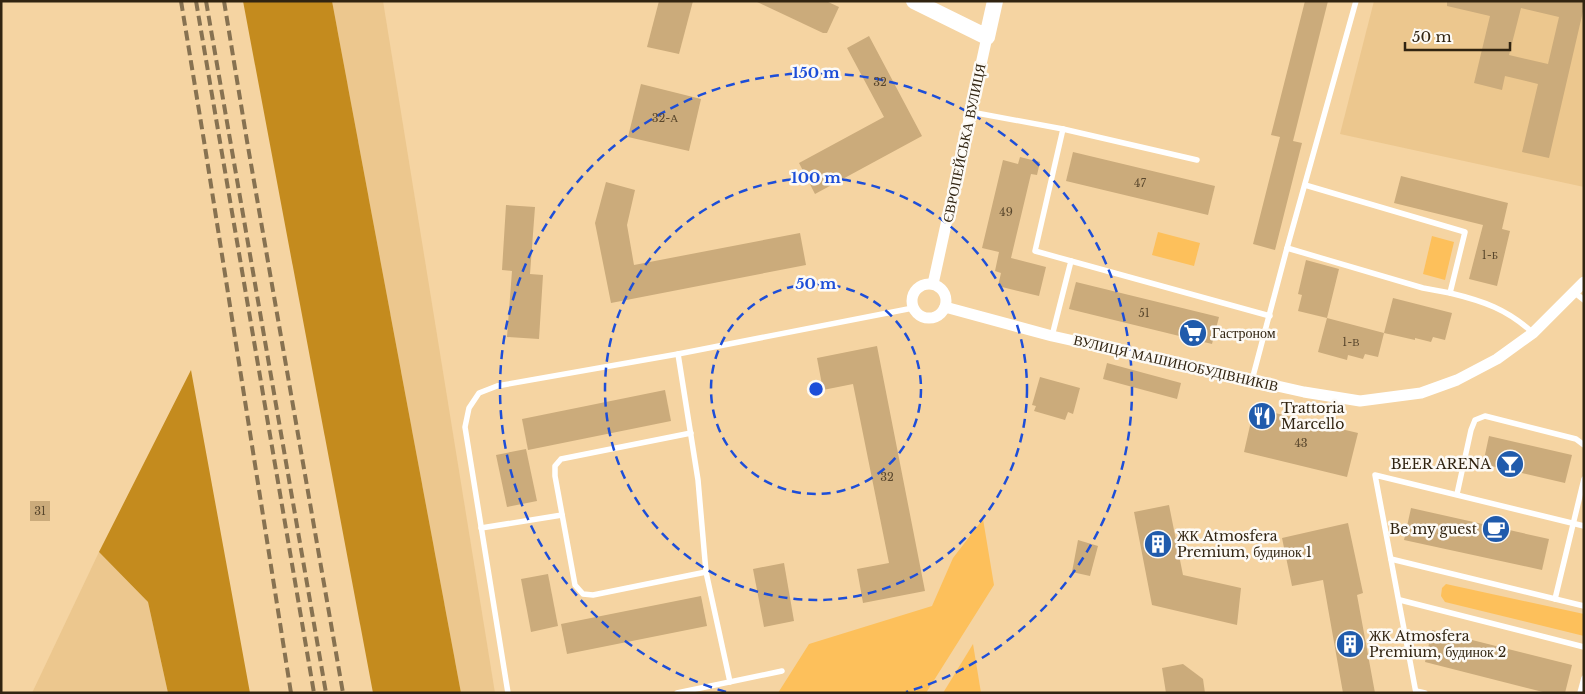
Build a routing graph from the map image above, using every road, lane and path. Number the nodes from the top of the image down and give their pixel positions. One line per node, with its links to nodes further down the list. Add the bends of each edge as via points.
1 (914, 1): 4 (street)
2 (995, 1): 4 (street, ЄВРОПЕЙСЬКА ВУЛИЦЯ)
3 (1356, 1): 8 (lane)
4 (987, 37): 5 (street, ЄВРОПЕЙСЬКА ВУЛИЦЯ)
5 (971, 112): 6 (lane); 12 (street, ЄВРОПЕЙСЬКА ВУЛИЦЯ)
6 (1063, 128): 7 (lane); 10 (lane, via 1035,251)
7 (1197, 160)
8 (1305, 185): 9 (lane); 14 (lane, via 1465,232)
9 (1287, 248): 14 (lane); 18 (lane)
10 (1071, 261): 18 (lane); 20 (lane)
11 (1584, 282): 13 (street, ВУЛИЦЯ МАШИНОБУДІВНИКІВ)
12 (933, 284): 16 (street, via 943,290); 17 (street, via 922,284 914,292)
13 (1574, 292): 15 (lane); 19 (street, ВУЛИЦЯ МАШИНОБУДІВНИКІВ)
14 (1450, 293): 19 (lane, via 1480,300 1509,314)
15 (1584, 300)
16 (945, 307): 17 (street, via 938,316 926,318); 20 (street, ВУЛИЦЯ МАШИНОБУДІВНИКІВ)
17 (913, 308): 21 (lane)
18 (1270, 316): 22 (lane)
19 (1533, 333): 22 (street, ВУЛИЦЯ МАШИНОБУДІВНИКІВ, via 1497,359 1457,380 1421,393 1360,400)
20 (1052, 336): 22 (street, ВУЛИЦЯ МАШИНОБУДІВНИКІВ)
21 (678, 354): 23 (lane); 30 (lane, via 497,386 479,393 469,408 465,427)
22 (1252, 380)
23 (691, 433): 27 (lane, via 561,459 555,466 555,476); 32 (lane)
24 (1584, 445): 26 (lane, via 1576,439 1485,416 1475,420 1471,430)
25 (1584, 479): 28 (lane)
26 (1458, 494): 28 (lane); 31 (lane, via 1375,475)
27 (562, 515): 30 (lane); 32 (lane, via 575,585 582,594 593,595)
28 (1574, 523): 29 (lane); 33 (lane)
29 (1584, 526)
30 (480, 528): 41 (lane)
31 (1391, 559): 33 (lane); 34 (lane)
32 (706, 572): 39 (lane)
33 (1555, 599): 35 (lane)
34 (1400, 600): 36 (lane); 40 (lane)
35 (1584, 606)
36 (1584, 647)
37 (782, 671): 39 (lane)
38 (1584, 678): 44 (lane)
39 (730, 682): 42 (lane)
40 (1416, 692): 43 (lane)
41 (508, 693)
42 (677, 693)
43 (1425, 693)
44 (1580, 693)

